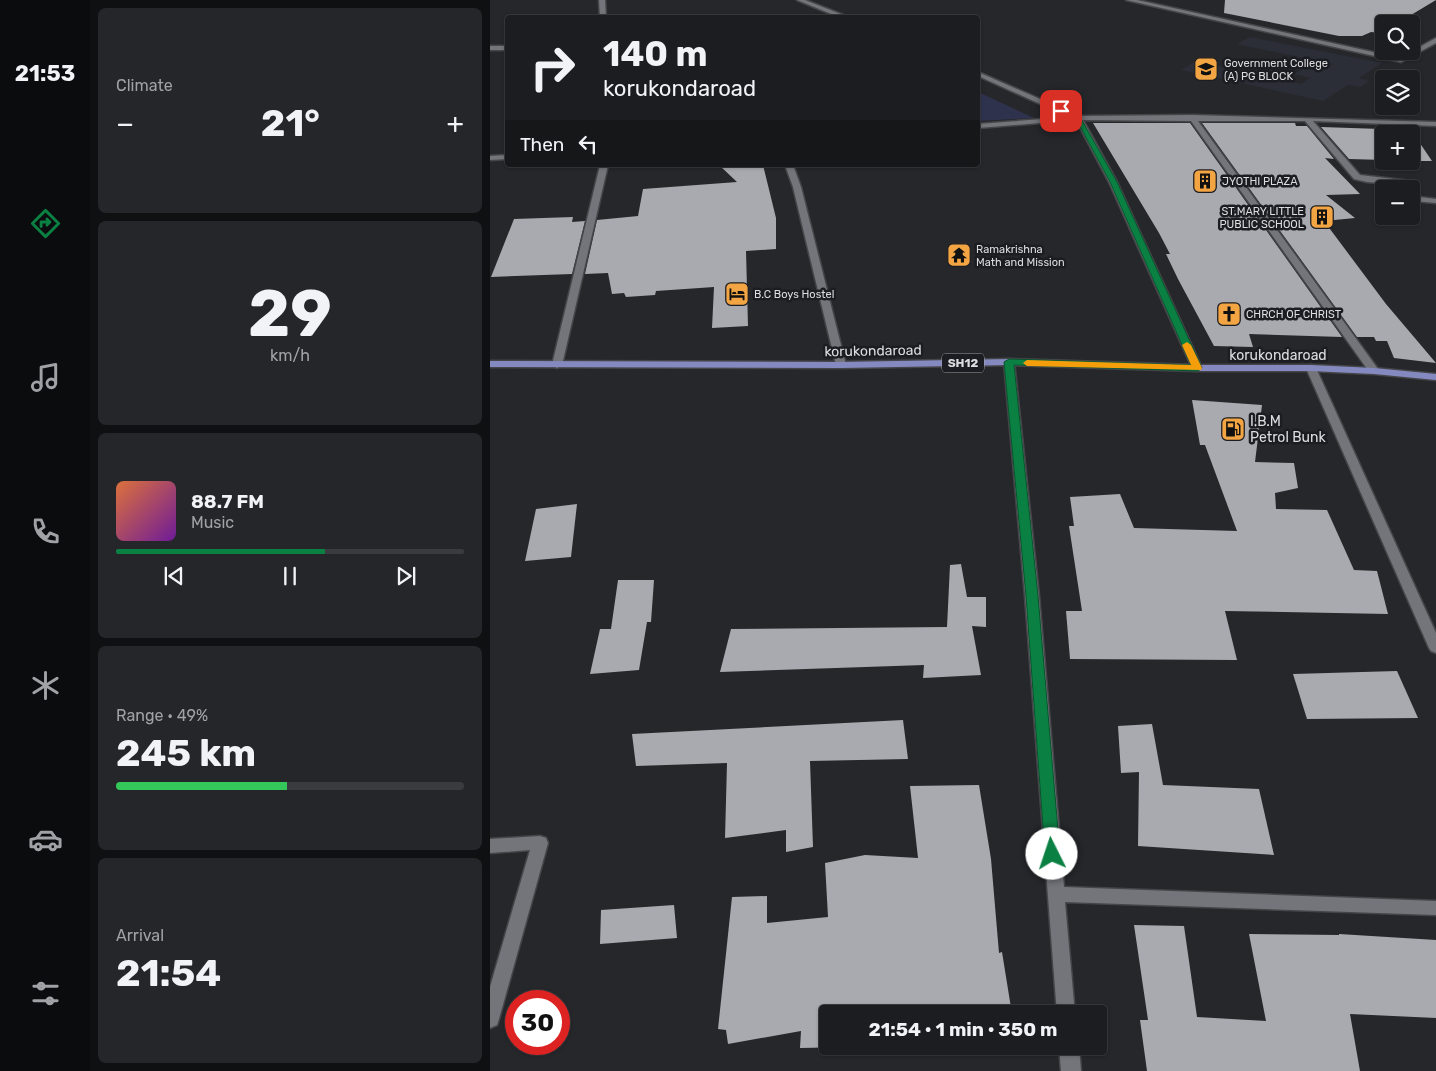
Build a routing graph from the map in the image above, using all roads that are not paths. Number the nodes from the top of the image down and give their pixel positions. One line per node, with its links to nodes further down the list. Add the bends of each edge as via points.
1 (602, 0): 4 (street)
2 (800, 0): 5 (street)
3 (1129, 0): 6 (street, via 1401,60)
4 (603, 15)
5 (840, 15)
6 (1436, 40)
7 (490, 48): 8 (street)
8 (505, 48)
9 (980, 75): 11 (street)
10 (1192, 117): 11 (street); 12 (street); 28 (street)
11 (1078, 118): 14 (street); 26 (street, via 1114,182)
12 (1307, 119): 13 (street); 19 (street, via 1357,177)
13 (1436, 124)
14 (980, 126)
15 (505, 157): 16 (street)
16 (490, 158)
17 (604, 167): 24 (street)
18 (790, 167): 25 (street)
19 (1375, 181)
20 (1420, 200): 21 (street)
21 (1436, 202)
22 (1009, 362): 25 (main road, korukondaroad / SH12); 26 (main road, korukondaroad / SH12); 32 (street)
23 (490, 364): 24 (main road, korukondaroad / SH12)
24 (557, 365): 25 (main road, korukondaroad / SH12)
25 (841, 366)
26 (1198, 368): 27 (main road, korukondaroad / SH12)
27 (1312, 368): 28 (main road, korukondaroad / SH12); 30 (street)
28 (1374, 370): 29 (main road, korukondaroad / SH12)
29 (1436, 377)
30 (1436, 648)
31 (490, 846): 35 (street, via 540,843)
32 (1056, 894): 33 (street); 34 (street)
33 (1436, 908)
34 (1065, 1005)
35 (490, 1019)
36 (1070, 1055): 37 (street)
37 (1071, 1071)

